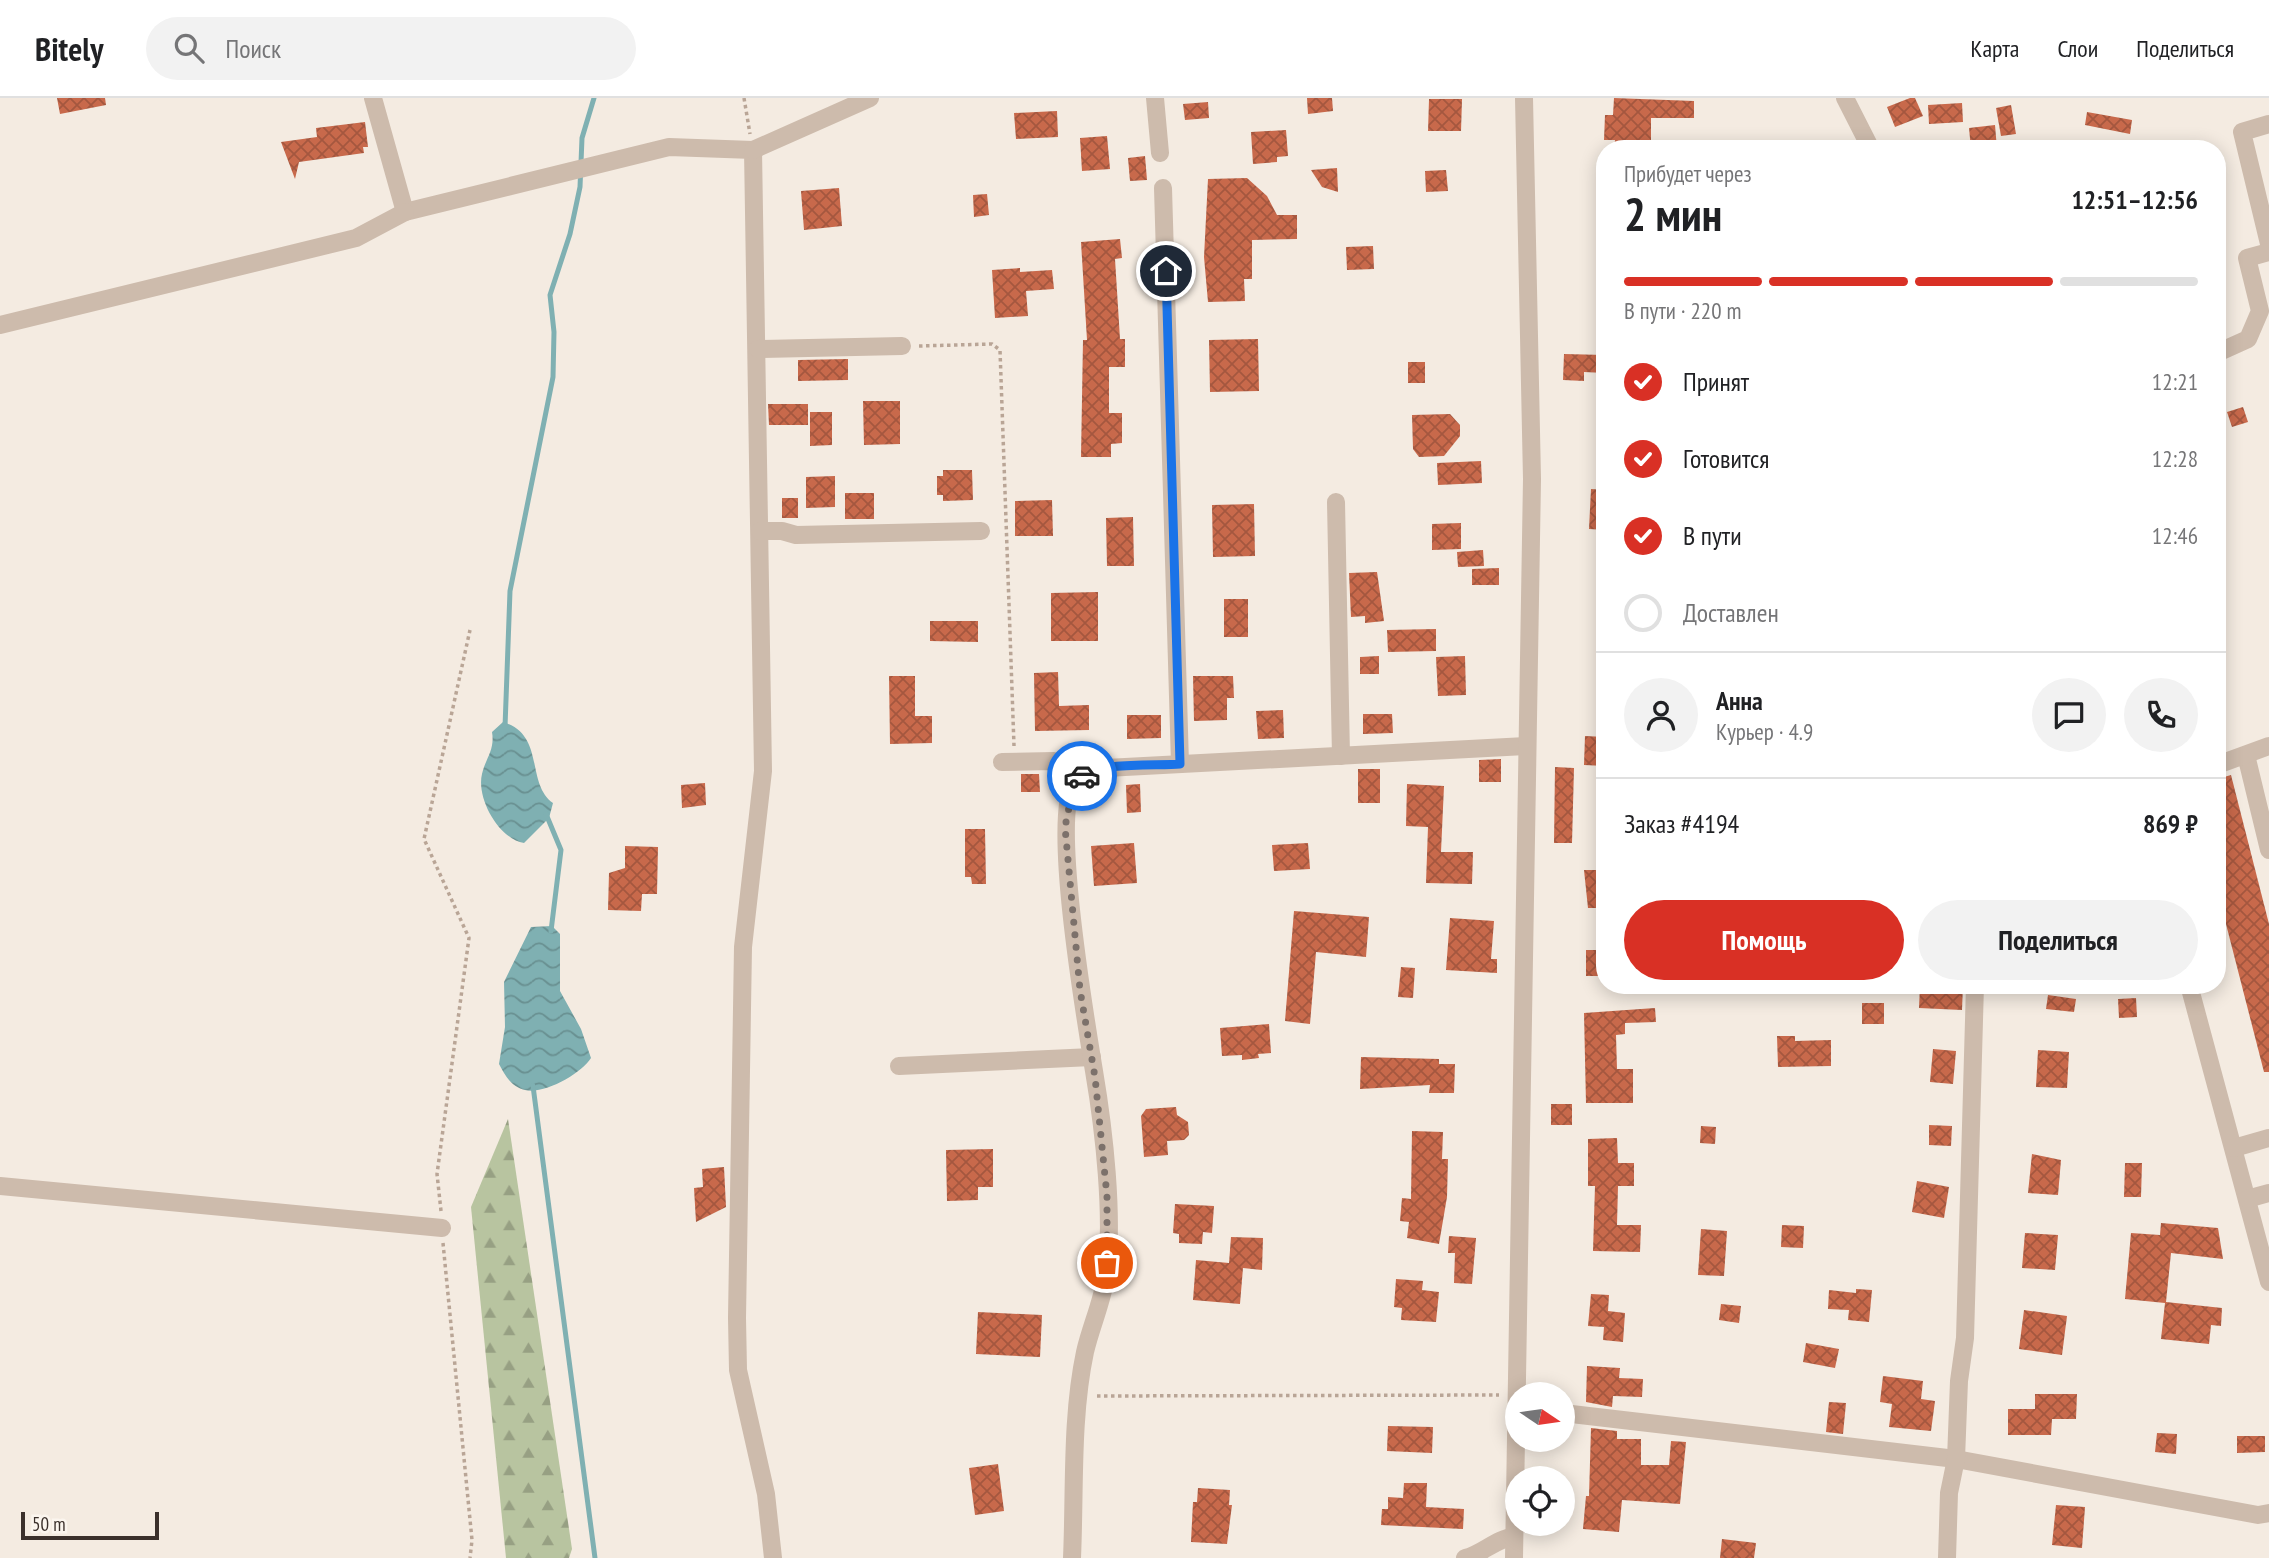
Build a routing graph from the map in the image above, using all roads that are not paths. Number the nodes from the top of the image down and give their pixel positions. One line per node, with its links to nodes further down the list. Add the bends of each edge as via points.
1 (373, 98): 11 (street)
2 (870, 98): 8 (street)
3 (1155, 98): 9 (street)
4 (1524, 98): 21 (street, via 1532,381)
5 (1845, 98): 7 (street)
6 (2269, 124): 12 (street, via 2242,132)
7 (1866, 140)
8 (753, 150): 11 (street, via 669,147); 16 (street)
9 (1160, 153)
10 (1163, 188): 27 (street)
11 (405, 212): 14 (street, via 356,238)
12 (2269, 244)
13 (2269, 252): 17 (street, via 2247,258 2259,311 2248,340)
14 (0, 325)
15 (902, 346): 16 (street)
16 (758, 349): 19 (street)
17 (2226, 349)
18 (1336, 502): 24 (street)
19 (760, 531): 20 (street, via 796,535); 48 (street, via 763,771 743,947 737,1318 738,1370 766,1494)
20 (981, 531)
21 (1526, 746): 24 (street); 41 (street)
22 (2269, 746): 23 (street)
23 (2246, 755): 26 (street); 29 (street)
24 (1341, 756): 27 (street)
25 (1002, 762): 28 (street, via 1054,761 1066,769)
26 (2226, 762)
27 (1180, 764): 28 (street)
28 (1087, 772): 32 (street, via 1074,783 1065,827 1080,990)
29 (2269, 850)
30 (1975, 994): 44 (street, via 1965,1338)
31 (2191, 994): 35 (street)
32 (1092, 1057): 33 (street); 49 (street, via 1109,1248 1099,1312 1086,1352)
33 (899, 1066)
34 (2269, 1138): 35 (street)
35 (2234, 1148): 38 (street)
36 (0, 1186): 39 (street)
37 (2269, 1193): 38 (street)
38 (2247, 1199): 40 (street)
39 (442, 1228)
40 (2269, 1282)
41 (1517, 1382)
42 (1575, 1414): 44 (street)
43 (1516, 1452): 46 (street)
44 (1956, 1459): 45 (street, via 2258,1515); 51 (street, via 1949,1493)
45 (2269, 1513)
46 (1514, 1537): 47 (street, via 1503,1537); 50 (street)
47 (1475, 1557)
48 (773, 1558)
49 (1072, 1558)
50 (1514, 1558)
51 (1947, 1558)

